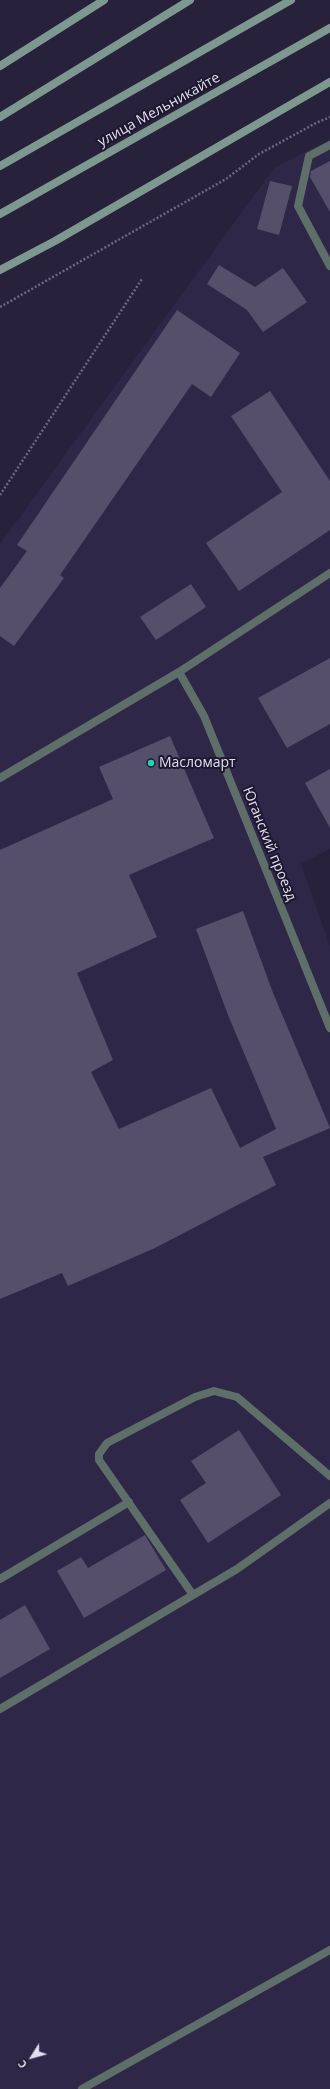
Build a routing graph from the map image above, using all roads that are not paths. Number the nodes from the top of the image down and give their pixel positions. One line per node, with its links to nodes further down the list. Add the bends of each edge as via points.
1 (104, 0): 5 (main road)
2 (190, 0): 7 (main road)
3 (291, 0): 9 (main road)
4 (330, 28): 10 (main road, улица Мельникайте)
5 (0, 66)
6 (330, 82): 12 (main road, via 55,241)
7 (0, 117)
8 (330, 145): 11 (street, via 309,156 298,206)
9 (0, 166)
10 (0, 214)
11 (330, 266)
12 (0, 270)
13 (330, 573): 14 (street)
14 (179, 672): 15 (street); 16 (street, Юганский проезд, via 204,716)
15 (0, 778)
16 (330, 1028)
17 (330, 1476): 18 (street, via 237,1397 214,1391 195,1397 102,1447 99,1460)
18 (129, 1502): 20 (street); 21 (street)
19 (330, 1503): 21 (street, via 238,1569)
20 (0, 1579)
21 (193, 1595): 22 (street)
22 (0, 1709)
23 (330, 1950): 24 (street)
24 (82, 2089)

